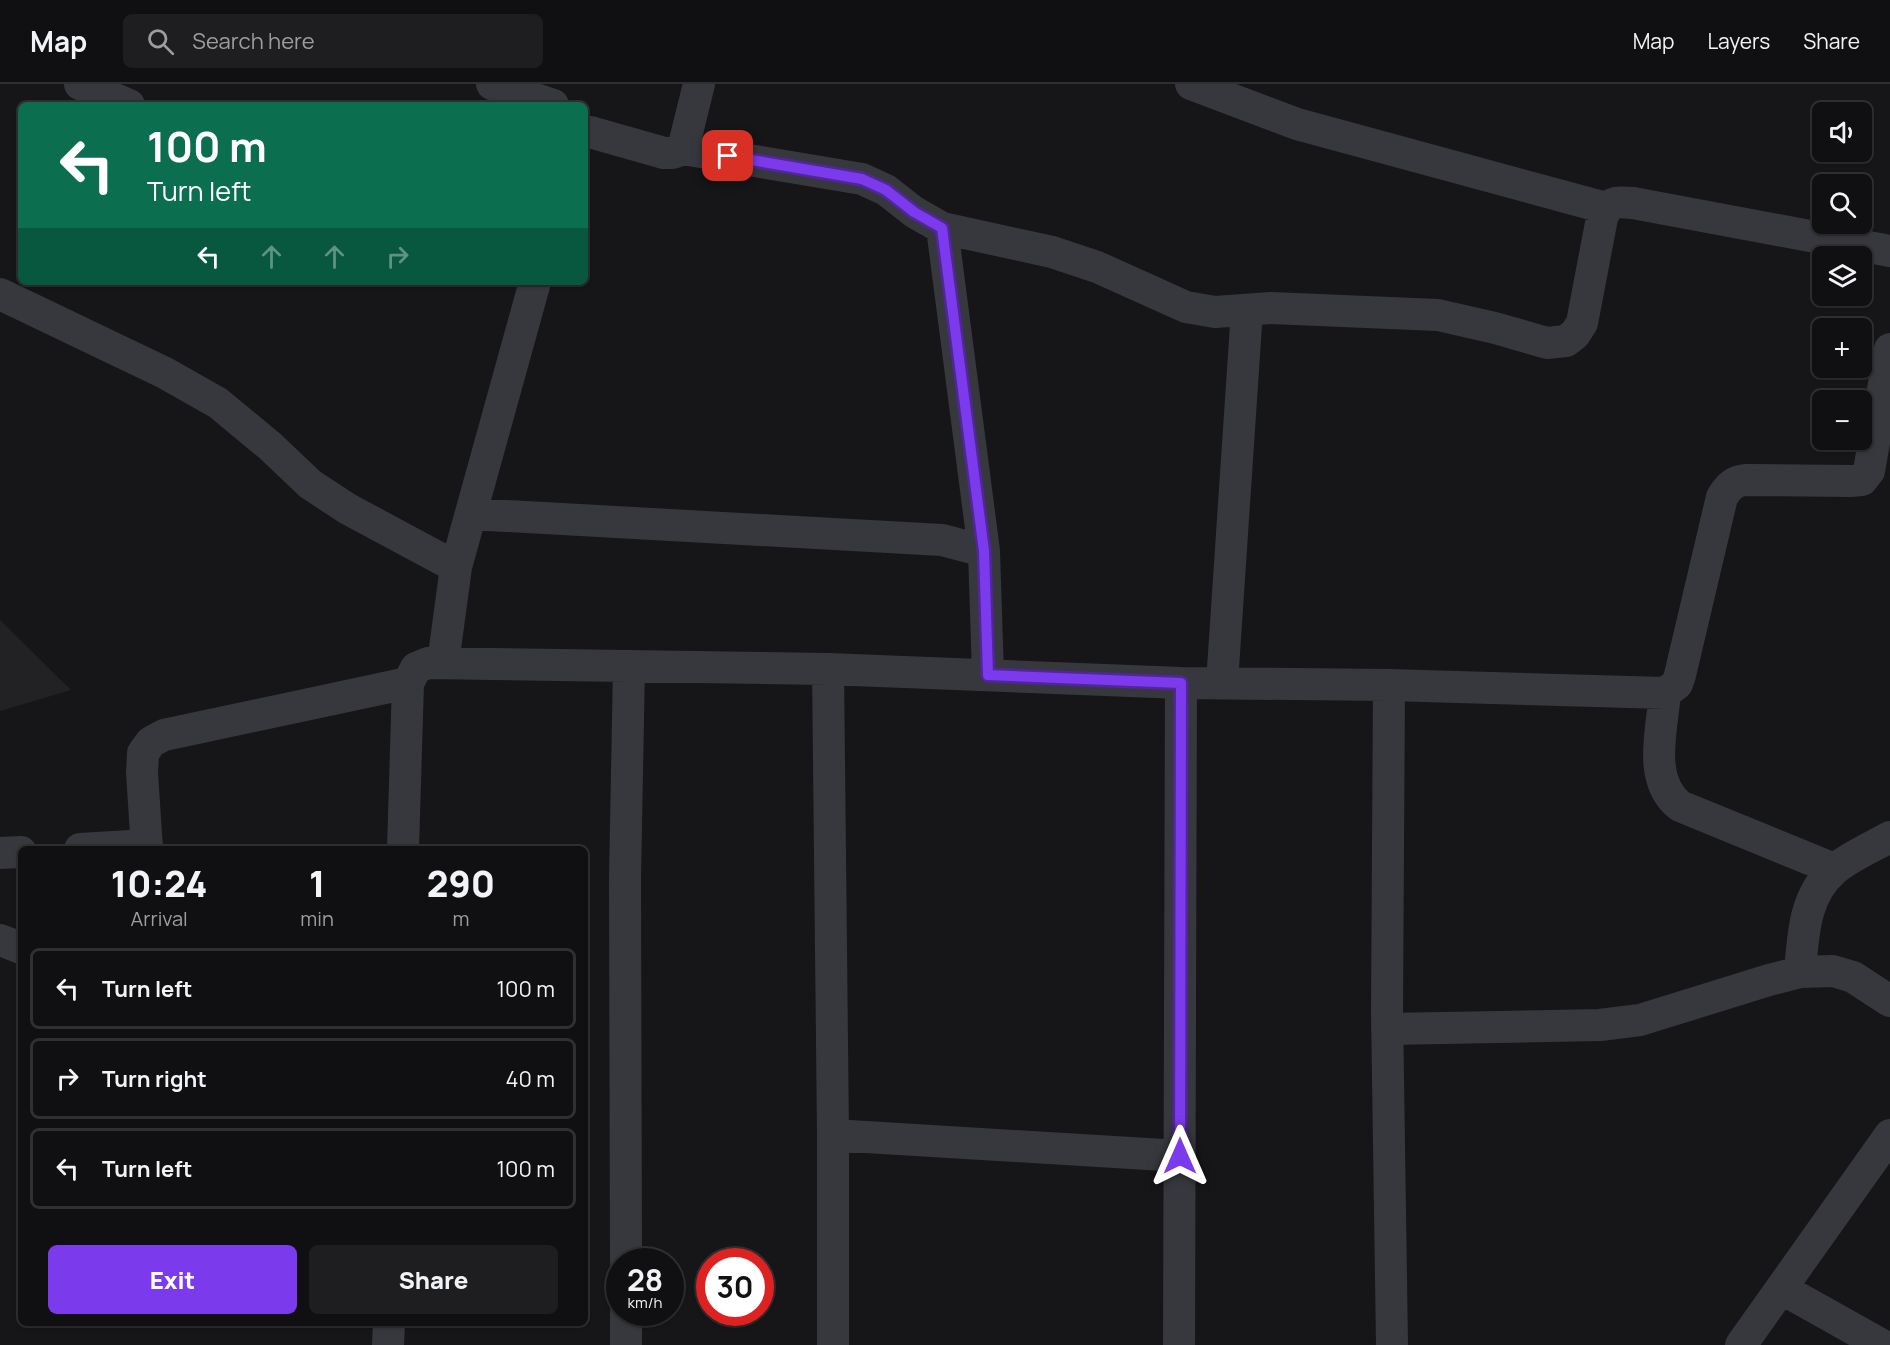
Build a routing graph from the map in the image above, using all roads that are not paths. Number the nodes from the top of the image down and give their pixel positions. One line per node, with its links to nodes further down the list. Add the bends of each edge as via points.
1 (80, 84): 5 (street)
2 (492, 84): 6 (street)
3 (699, 84): 8 (street)
4 (1191, 84): 9 (street, via 1297,124)
5 (122, 102)
6 (544, 102)
7 (588, 130): 8 (street, via 664,153)
8 (683, 149): 10 (street, via 862,179 886,190)
9 (1606, 208): 11 (street, via 1614,202 1633,203); 14 (street, via 1582,323 1566,341 1547,343 1438,315)
10 (942, 228): 14 (street, via 1064,256 1186,307 1215,312); 19 (street)
11 (1890, 251)
12 (534, 285): 18 (street)
13 (0, 294): 20 (street, via 165,373 218,403 310,484)
14 (1246, 310): 27 (street)
15 (1890, 349): 16 (street)
16 (1883, 424): 17 (street, via 1869,471)
17 (1876, 481): 29 (street, via 1737,480 1728,487 1722,497 1680,675 1677,684)
18 (471, 514): 19 (street, via 942,540); 20 (street)
19 (984, 551): 24 (street)
20 (456, 567): 21 (street)
21 (443, 663): 22 (street); 25 (street, via 416,668)
22 (629, 666): 23 (street); 44 (street)
23 (828, 669): 24 (street); 41 (street)
24 (988, 675): 26 (street)
25 (408, 683): 31 (street, via 164,735 151,742 143,753 142,773); 32 (street)
26 (1181, 683): 27 (street); 43 (street)
27 (1222, 683): 28 (street)
28 (1389, 685): 29 (street); 40 (street)
29 (1665, 693): 35 (street, via 1660,772 1671,799)
30 (1890, 837): 35 (street)
31 (147, 846)
32 (403, 846)
33 (18, 852): 34 (street)
34 (0, 854)
35 (1834, 869): 38 (street, via 1816,891 1805,922)
36 (0, 940): 37 (street)
37 (18, 947)
38 (1800, 972): 39 (street, via 1833,971 1853,977); 40 (street, via 1630,1022 1600,1026)
39 (1890, 1001)
40 (1387, 1029): 52 (street)
41 (833, 1135): 43 (street); 50 (street)
42 (1890, 1135): 45 (street)
43 (1180, 1156): 51 (street)
44 (626, 1248)
45 (1782, 1289): 53 (street); 54 (street)
46 (389, 1326): 48 (street)
47 (626, 1326): 49 (street)
48 (388, 1345)
49 (626, 1345)
50 (833, 1345)
51 (1179, 1345)
52 (1392, 1345)
53 (1741, 1345)
54 (1882, 1345)

